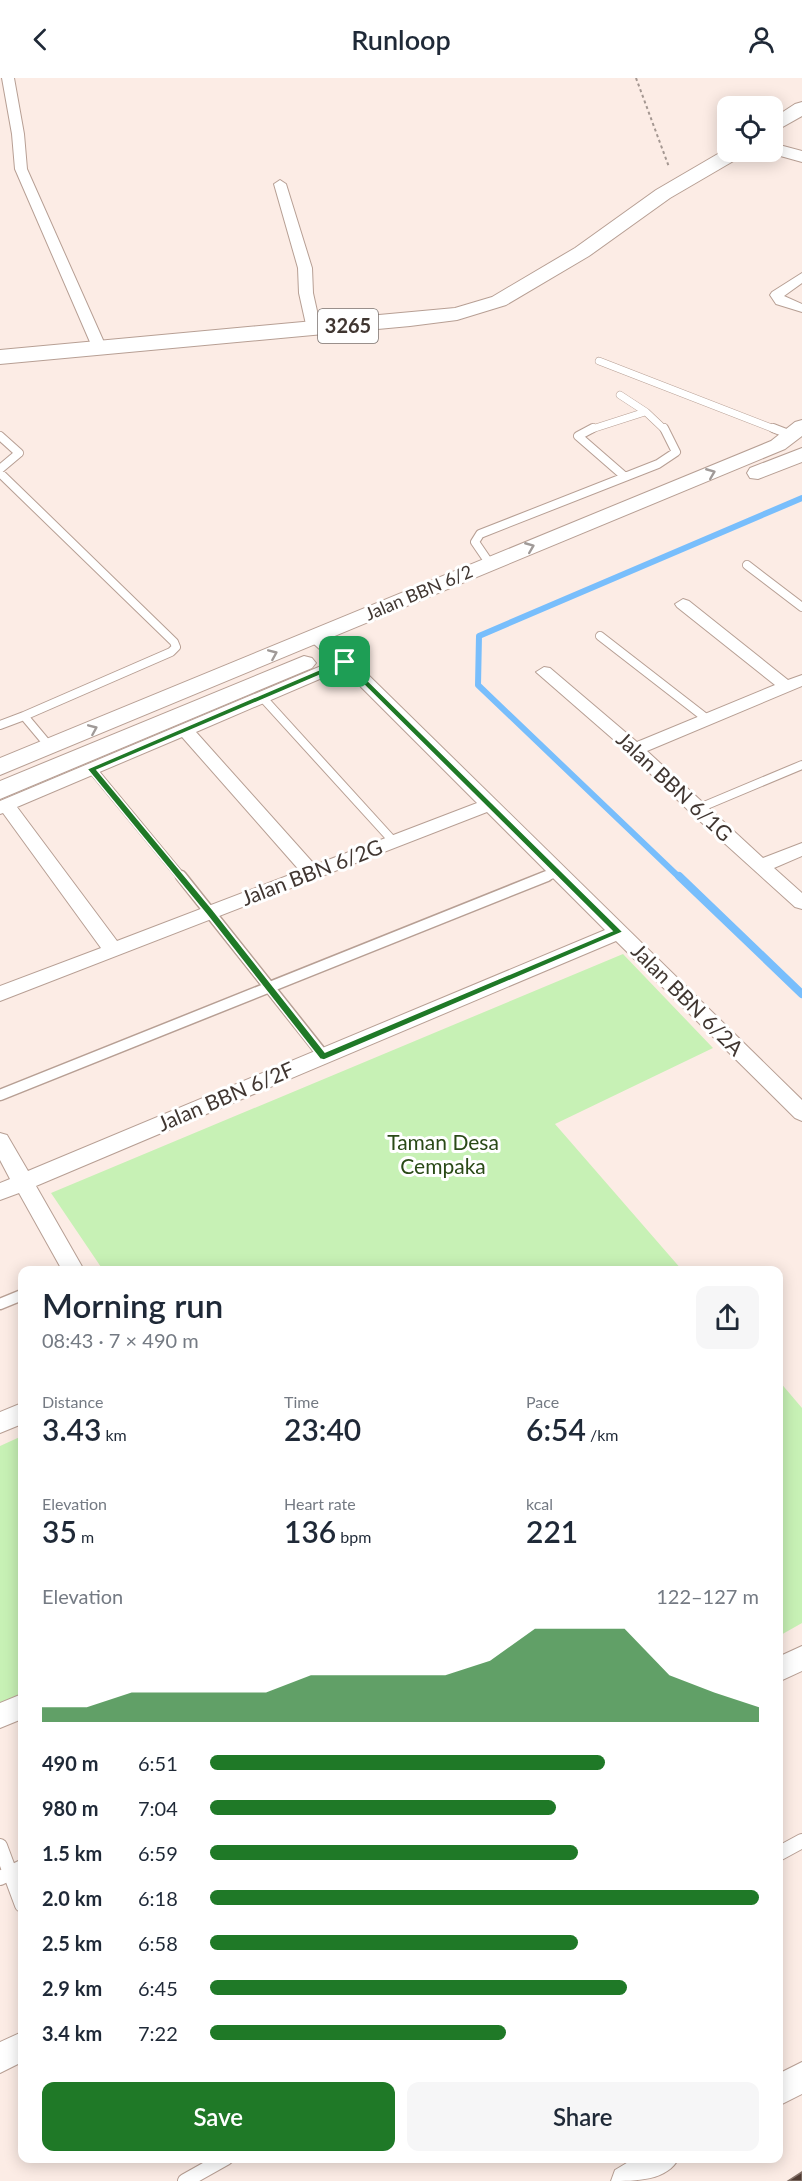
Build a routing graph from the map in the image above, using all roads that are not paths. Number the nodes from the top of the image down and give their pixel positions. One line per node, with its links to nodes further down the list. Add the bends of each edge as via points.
1 (8, 78): 13 (street, via 21,169)
2 (802, 108): 3 (main road)
3 (783, 121)
4 (783, 139): 5 (street)
5 (802, 145)
6 (783, 151): 7 (street)
7 (802, 157)
8 (718, 162): 12 (main road, 3265, via 582,252 499,301 457,314)
9 (280, 184): 12 (street, via 306,268 306,292)
10 (802, 277): 11 (street, via 777,295 781,301)
11 (802, 308)
12 (314, 329): 13 (main road, 3265)
13 (100, 349): 14 (main road, 3265)
14 (0, 357)
15 (599, 361): 19 (lane)
16 (620, 395): 17 (lane)
17 (645, 412): 22 (lane, via 672,436 675,452 658,464); 22 (lane, via 578,436)
18 (0, 436): 20 (lane, via 19,453)
19 (798, 438): 23 (street, Jalan BBN 6/2, one-way to 19); 28 (street, Jalan BBN 6/2)
20 (0, 468)
21 (0, 473): 32 (lane, via 176,647)
22 (624, 476): 23 (lane, via 480,534 475,542)
23 (490, 564): 28 (street, Jalan BBN 6/2)
24 (747, 565): 26 (lane)
25 (682, 604): 30 (street)
26 (802, 607)
27 (600, 636): 33 (lane)
28 (330, 650): 31 (street); 36 (street, Jalan BBN 6/2, one-way to 28); 41 (street, Jalan BBN 6/2); 42 (street, Jalan BBN 6/2A)
29 (544, 672): 37 (street, Jalan BBN 6/1G)
30 (794, 683): 33 (street)
31 (262, 697): 35 (street); 44 (lane)
32 (24, 716): 34 (lane); 36 (lane)
33 (707, 719): 37 (street)
34 (0, 725)
35 (185, 730): 40 (street); 48 (street)
36 (50, 747): 39 (street, Jalan BBN 6/2)
37 (634, 749): 43 (street, Jalan BBN 6/1G)
38 (802, 765): 43 (lane)
39 (0, 767)
40 (92, 769): 41 (street); 50 (lane)
41 (2, 802): 52 (street)
42 (489, 805): 44 (street, Jalan BBN 6/2G); 47 (street, Jalan BBN 6/2A)
43 (697, 809): 46 (street, Jalan BBN 6/1G)
44 (394, 842): 48 (street, Jalan BBN 6/2G)
45 (802, 849): 46 (street)
46 (761, 866): 49 (street, Jalan BBN 6/1G)
47 (558, 872): 51 (street, Jalan BBN 6/2A); 53 (lane)
48 (312, 873): 50 (street, Jalan BBN 6/2G)
49 (802, 903)
50 (210, 912): 52 (street, Jalan BBN 6/2G); 53 (lane)
51 (619, 932): 55 (street, Jalan BBN 6/2F); 57 (street, Jalan BBN 6/2A)
52 (113, 950): 54 (street, Jalan BBN 6/2G)
53 (269, 987): 55 (lane); 56 (lane)
54 (0, 994)
55 (324, 1056): 59 (street, Jalan BBN 6/2F)
56 (0, 1095)
57 (802, 1113)
58 (0, 1141): 59 (street)
59 (23, 1183): 60 (street, Jalan BBN 6/2F); 61 (street)
60 (0, 1192)
61 (71, 1266)
62 (18, 1296): 63 (lane)
63 (0, 1304)
64 (18, 1415): 65 (street)
65 (0, 1423)
66 (802, 1658): 67 (street)
67 (783, 1668)
68 (18, 1708): 69 (street)
69 (0, 1716)
70 (802, 1841): 72 (lane)
71 (0, 1846): 73 (lane)
72 (783, 1851)
73 (11, 1873): 74 (lane)
74 (18, 1893)
75 (18, 2049): 76 (street)
76 (0, 2058)
77 (802, 2077): 78 (street)
78 (783, 2088)
79 (217, 2163): 81 (lane)
80 (656, 2163): 82 (street)
81 (185, 2181)
82 (627, 2181)

